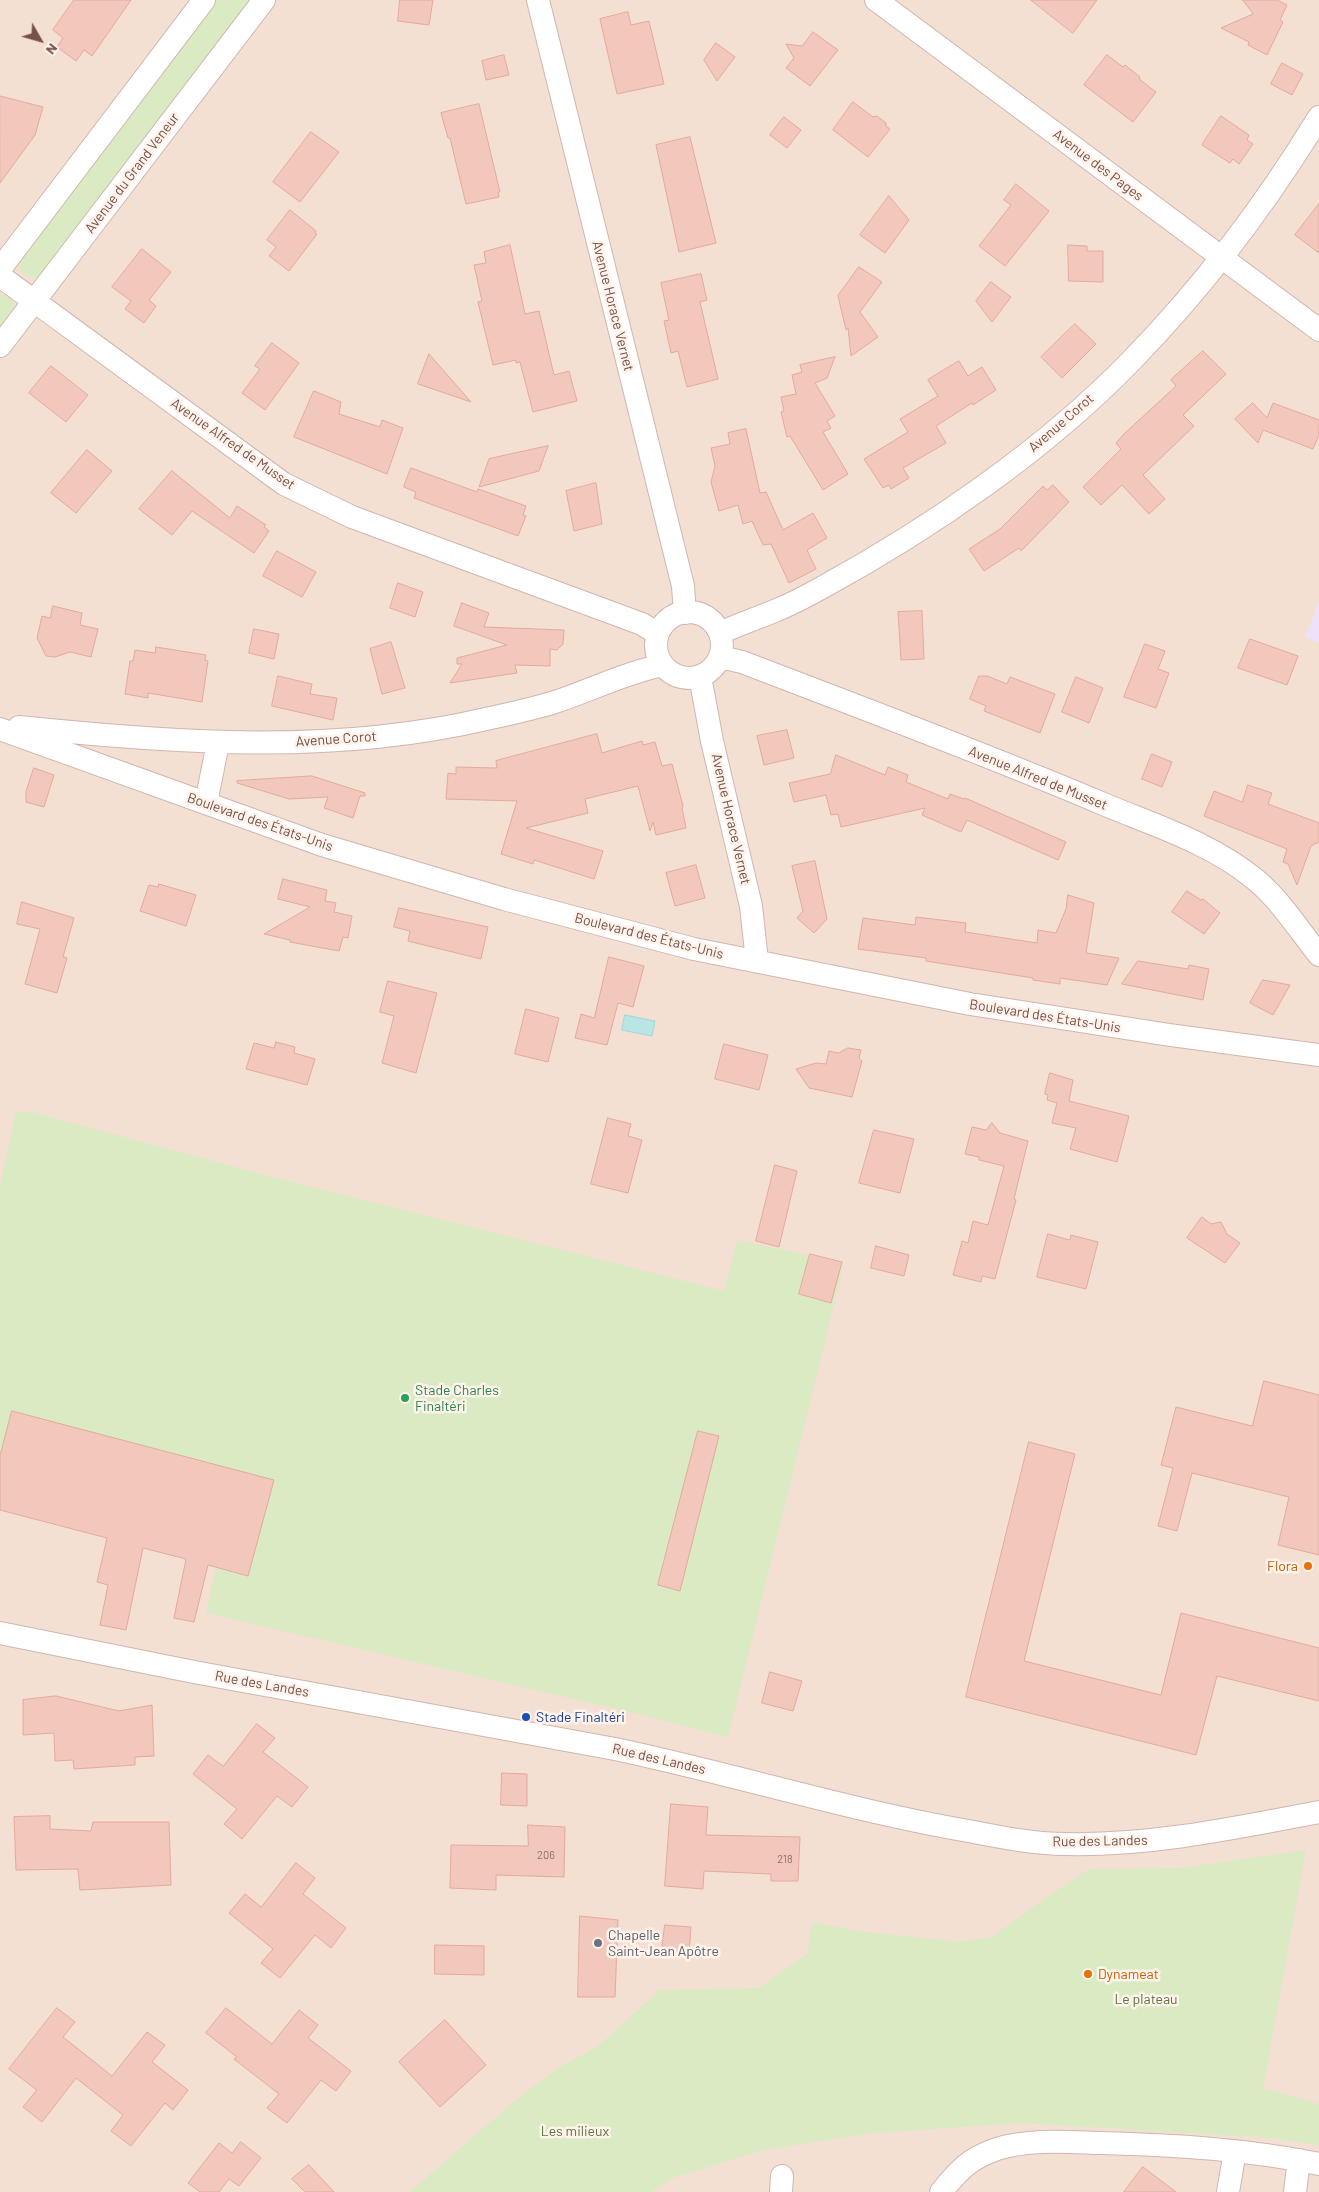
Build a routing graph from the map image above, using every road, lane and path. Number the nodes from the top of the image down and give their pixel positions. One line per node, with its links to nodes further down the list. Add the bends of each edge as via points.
1 (204, 0): 7 (street)
2 (264, 0): 9 (street, Avenue du Grand Veneur)
3 (538, 0): 12 (street, Avenue Horace Vernet, via 682,586)
4 (876, 0): 6 (street, Avenue des Pages)
5 (1319, 117): 6 (street, Avenue Corot, via 1269,193)
6 (1221, 257): 10 (street, Avenue des Pages); 13 (street, Avenue Corot, via 1131,362 1015,462 886,551 774,612)
7 (0, 268)
8 (0, 276): 9 (street, Avenue Alfred de Musset)
9 (35, 300): 11 (street, Avenue du Grand Veneur); 14 (street, Avenue Alfred de Musset, via 284,484 352,517 642,624)
10 (1319, 330)
11 (0, 346)
12 (685, 612): 13 (street, via 706,617); 14 (street, via 668,619)
13 (720, 633): 15 (street)
14 (658, 634): 16 (street, via 657,656)
15 (720, 657): 17 (street, via 715,666); 22 (street, Avenue Alfred de Musset, via 742,662 1044,779 1198,844 1227,859 1256,881 1279,904)
16 (662, 665): 17 (street, via 678,677); 20 (street, Avenue Corot, via 555,702 419,732 289,743)
17 (698, 678): 23 (street, Avenue Horace Vernet, via 751,906)
18 (0, 725): 20 (street, Avenue Corot)
19 (0, 729): 21 (street, Boulevard des États-Unis)
20 (218, 743): 21 (street)
21 (206, 803): 23 (street, Boulevard des États-Unis, via 322,844 504,899 694,949)
22 (1319, 955)
23 (757, 961): 24 (street, Boulevard des États-Unis, via 970,1004)
24 (1319, 1055)
25 (0, 1633): 26 (street, Rue des Landes, via 615,1749 923,1823 1006,1837 1064,1844 1132,1842 1189,1836)
26 (1319, 1812)
27 (1234, 2151): 28 (street); 29 (street, via 1175,2144 1039,2142 998,2149 977,2157 961,2167); 30 (street)
28 (1309, 2162): 31 (street)
29 (941, 2192)
30 (1228, 2192)
31 (1294, 2192)

